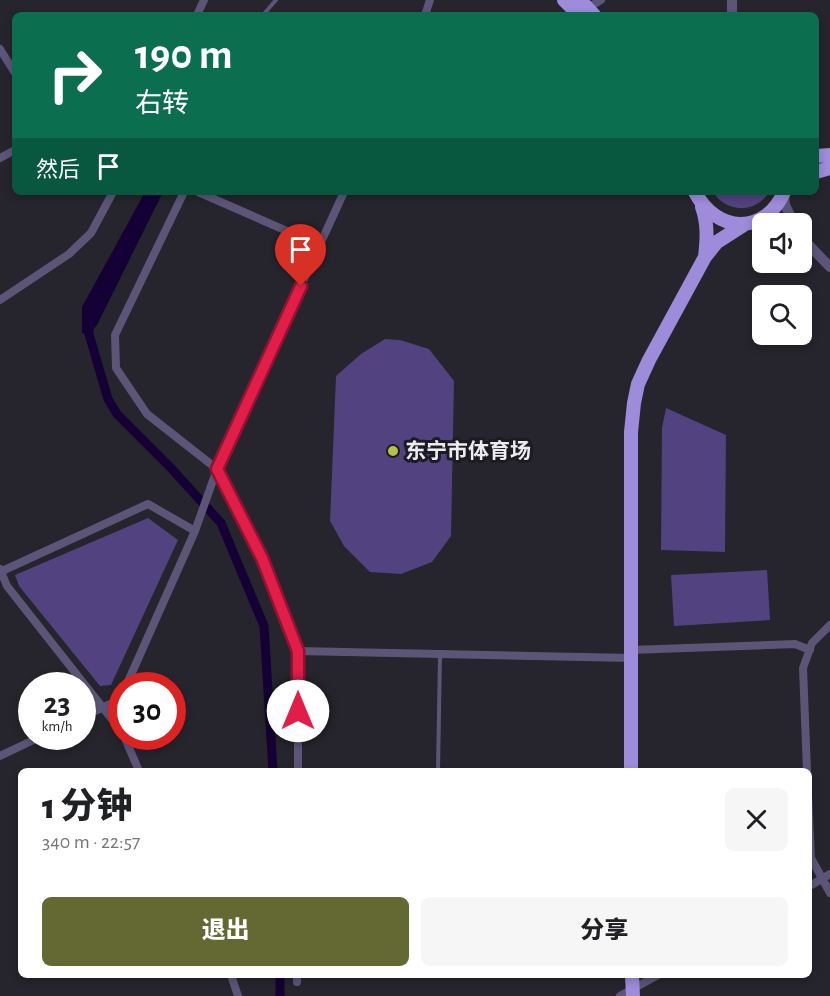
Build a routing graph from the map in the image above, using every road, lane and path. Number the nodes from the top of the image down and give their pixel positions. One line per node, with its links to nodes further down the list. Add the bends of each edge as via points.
1 (276, 0): 5 (lane)
2 (564, 0): 4 (highway)
3 (601, 0): 4 (street)
4 (584, 11)
5 (266, 12)
6 (2, 55): 7 (street)
7 (12, 69)
8 (111, 195): 21 (street, via 91,234 69,254)
9 (183, 195): 22 (street, via 116,335 116,368 147,414)
10 (205, 195): 17 (street)
11 (343, 195): 17 (street)
12 (784, 195): 16 (highway, via 767,216)
13 (785, 195): 15 (street)
14 (698, 198): 16 (highway, via 711,215 724,222); 19 (highway, via 707,221)
15 (788, 213)
16 (750, 223): 19 (highway, via 717,242)
17 (320, 245): 22 (street)
18 (812, 248): 20 (street)
19 (705, 257): 29 (highway, via 649,360 634,403)
20 (830, 267)
21 (0, 300)
22 (217, 469): 23 (street); 27 (street, via 262,558)
23 (196, 528): 24 (street, via 148,504); 30 (street)
24 (0, 571): 32 (street, via 7,586)
25 (830, 625): 26 (street)
26 (810, 650): 29 (street, via 795,644); 42 (street, via 803,668)
27 (298, 651): 28 (street); 39 (street)
28 (440, 654): 29 (street); 40 (lane)
29 (631, 654): 41 (highway)
30 (132, 672)
31 (108, 704): 32 (street)
32 (104, 707): 33 (street); 34 (street)
33 (96, 711)
34 (108, 713)
35 (18, 747): 37 (street)
36 (130, 750): 38 (street)
37 (0, 756)
38 (138, 768)
39 (298, 768)
40 (438, 768)
41 (631, 768)
42 (807, 768)
43 (812, 862): 44 (street)
44 (817, 881): 45 (street)
45 (830, 893)
46 (232, 978): 50 (street)
47 (631, 978): 49 (highway)
48 (653, 978): 49 (street)
49 (628, 994)
50 (238, 996)

